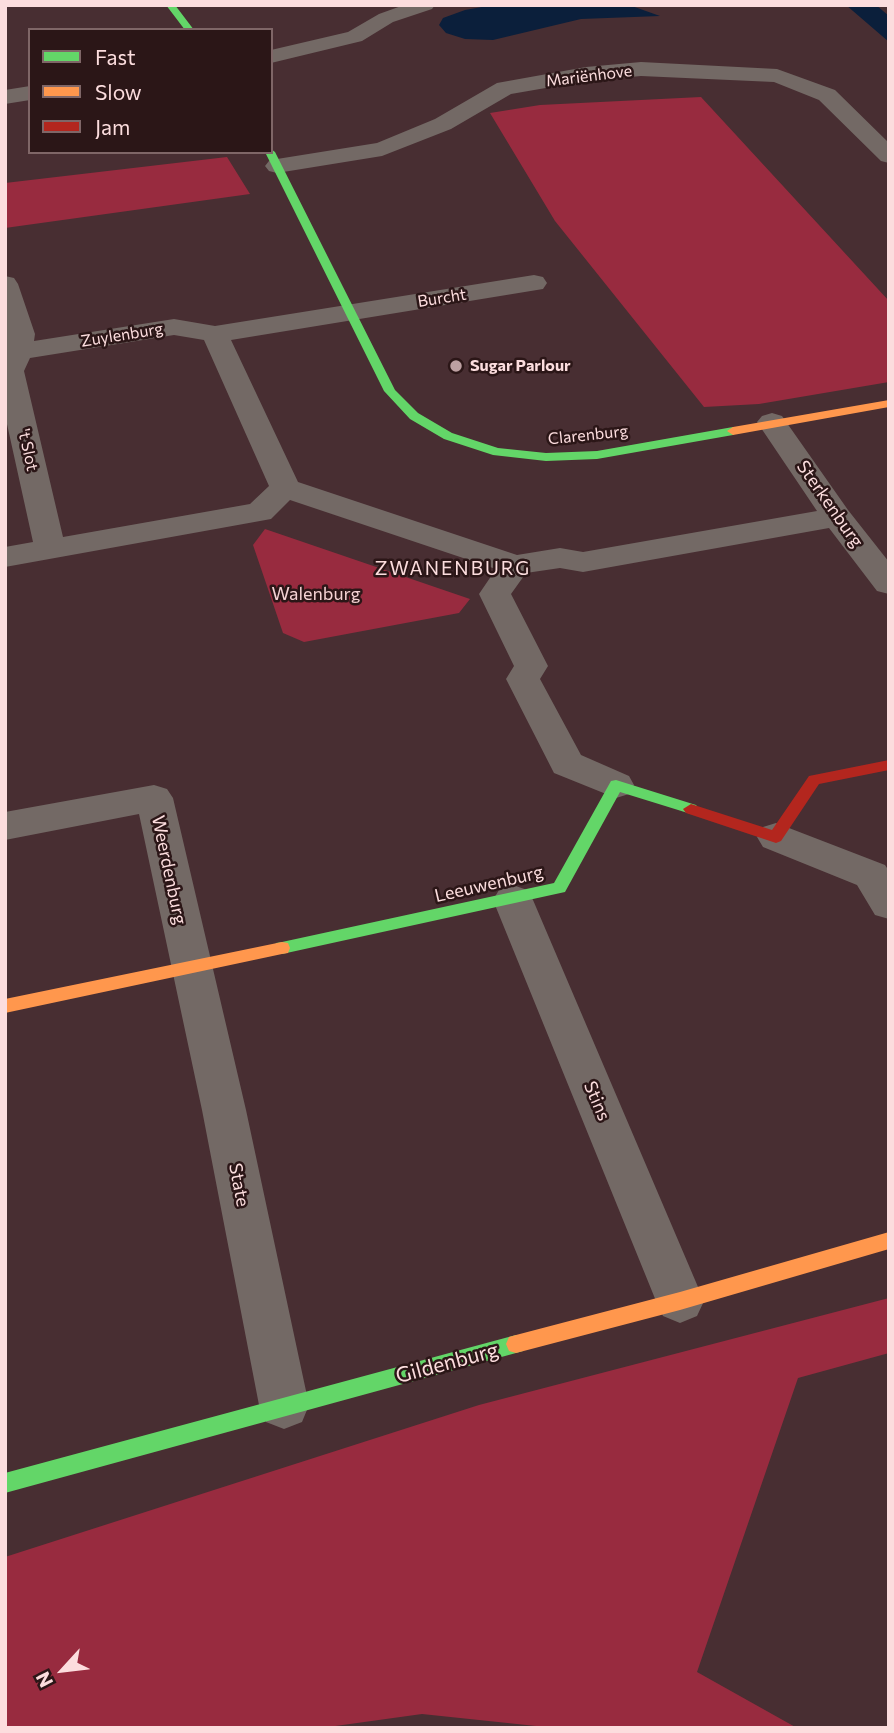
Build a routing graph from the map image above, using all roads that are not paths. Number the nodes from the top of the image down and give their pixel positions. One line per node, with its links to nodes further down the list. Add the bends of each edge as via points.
1 (170, 5): 3 (street)
2 (425, 5): 4 (street, via 386,18 355,37)
3 (188, 28)
4 (273, 57)
5 (28, 93): 6 (street)
6 (5, 97)
7 (889, 156): 8 (street, Mariënhove, via 827,95 778,76 641,69 505,88 443,124 382,149)
8 (273, 159): 11 (street, Clarenburg)
9 (534, 282): 11 (street, Burcht)
10 (5, 284): 13 (street, via 21,334)
11 (349, 313): 12 (street, Zuylenburg); 15 (street, Clarenburg, via 390,391 414,416 447,436 497,452 546,457 597,455)
12 (215, 334): 13 (street, Zuylenburg, via 174,327); 16 (street)
13 (12, 353): 18 (street, 't Slot, via 10,372)
14 (889, 403): 15 (street, Clarenburg)
15 (772, 422): 17 (street, Sterkenburg)
16 (285, 488): 18 (street, via 260,512); 20 (street)
17 (837, 517): 20 (street, via 583,562 560,558); 21 (street, Sterkenburg)
18 (50, 550): 19 (street)
19 (5, 557)
20 (514, 565): 23 (street, via 495,594 531,666 523,679 567,764)
21 (889, 584)
22 (889, 765): 25 (street, via 814,780)
23 (616, 785): 25 (street); 26 (street, Leeuwenburg, via 559,888)
24 (5, 826): 28 (street, Weerdenburg, via 154,798)
25 (776, 837): 27 (street, via 871,875)
26 (513, 900): 28 (street, Leeuwenburg); 31 (street, Stins)
27 (889, 904)
28 (190, 966): 29 (street, Leeuwenburg); 32 (street, State)
29 (5, 1006)
30 (889, 1240): 31 (street, Gildenburg)
31 (680, 1301): 32 (street, Gildenburg)
32 (284, 1405): 33 (street, Gildenburg)
33 (5, 1483)

